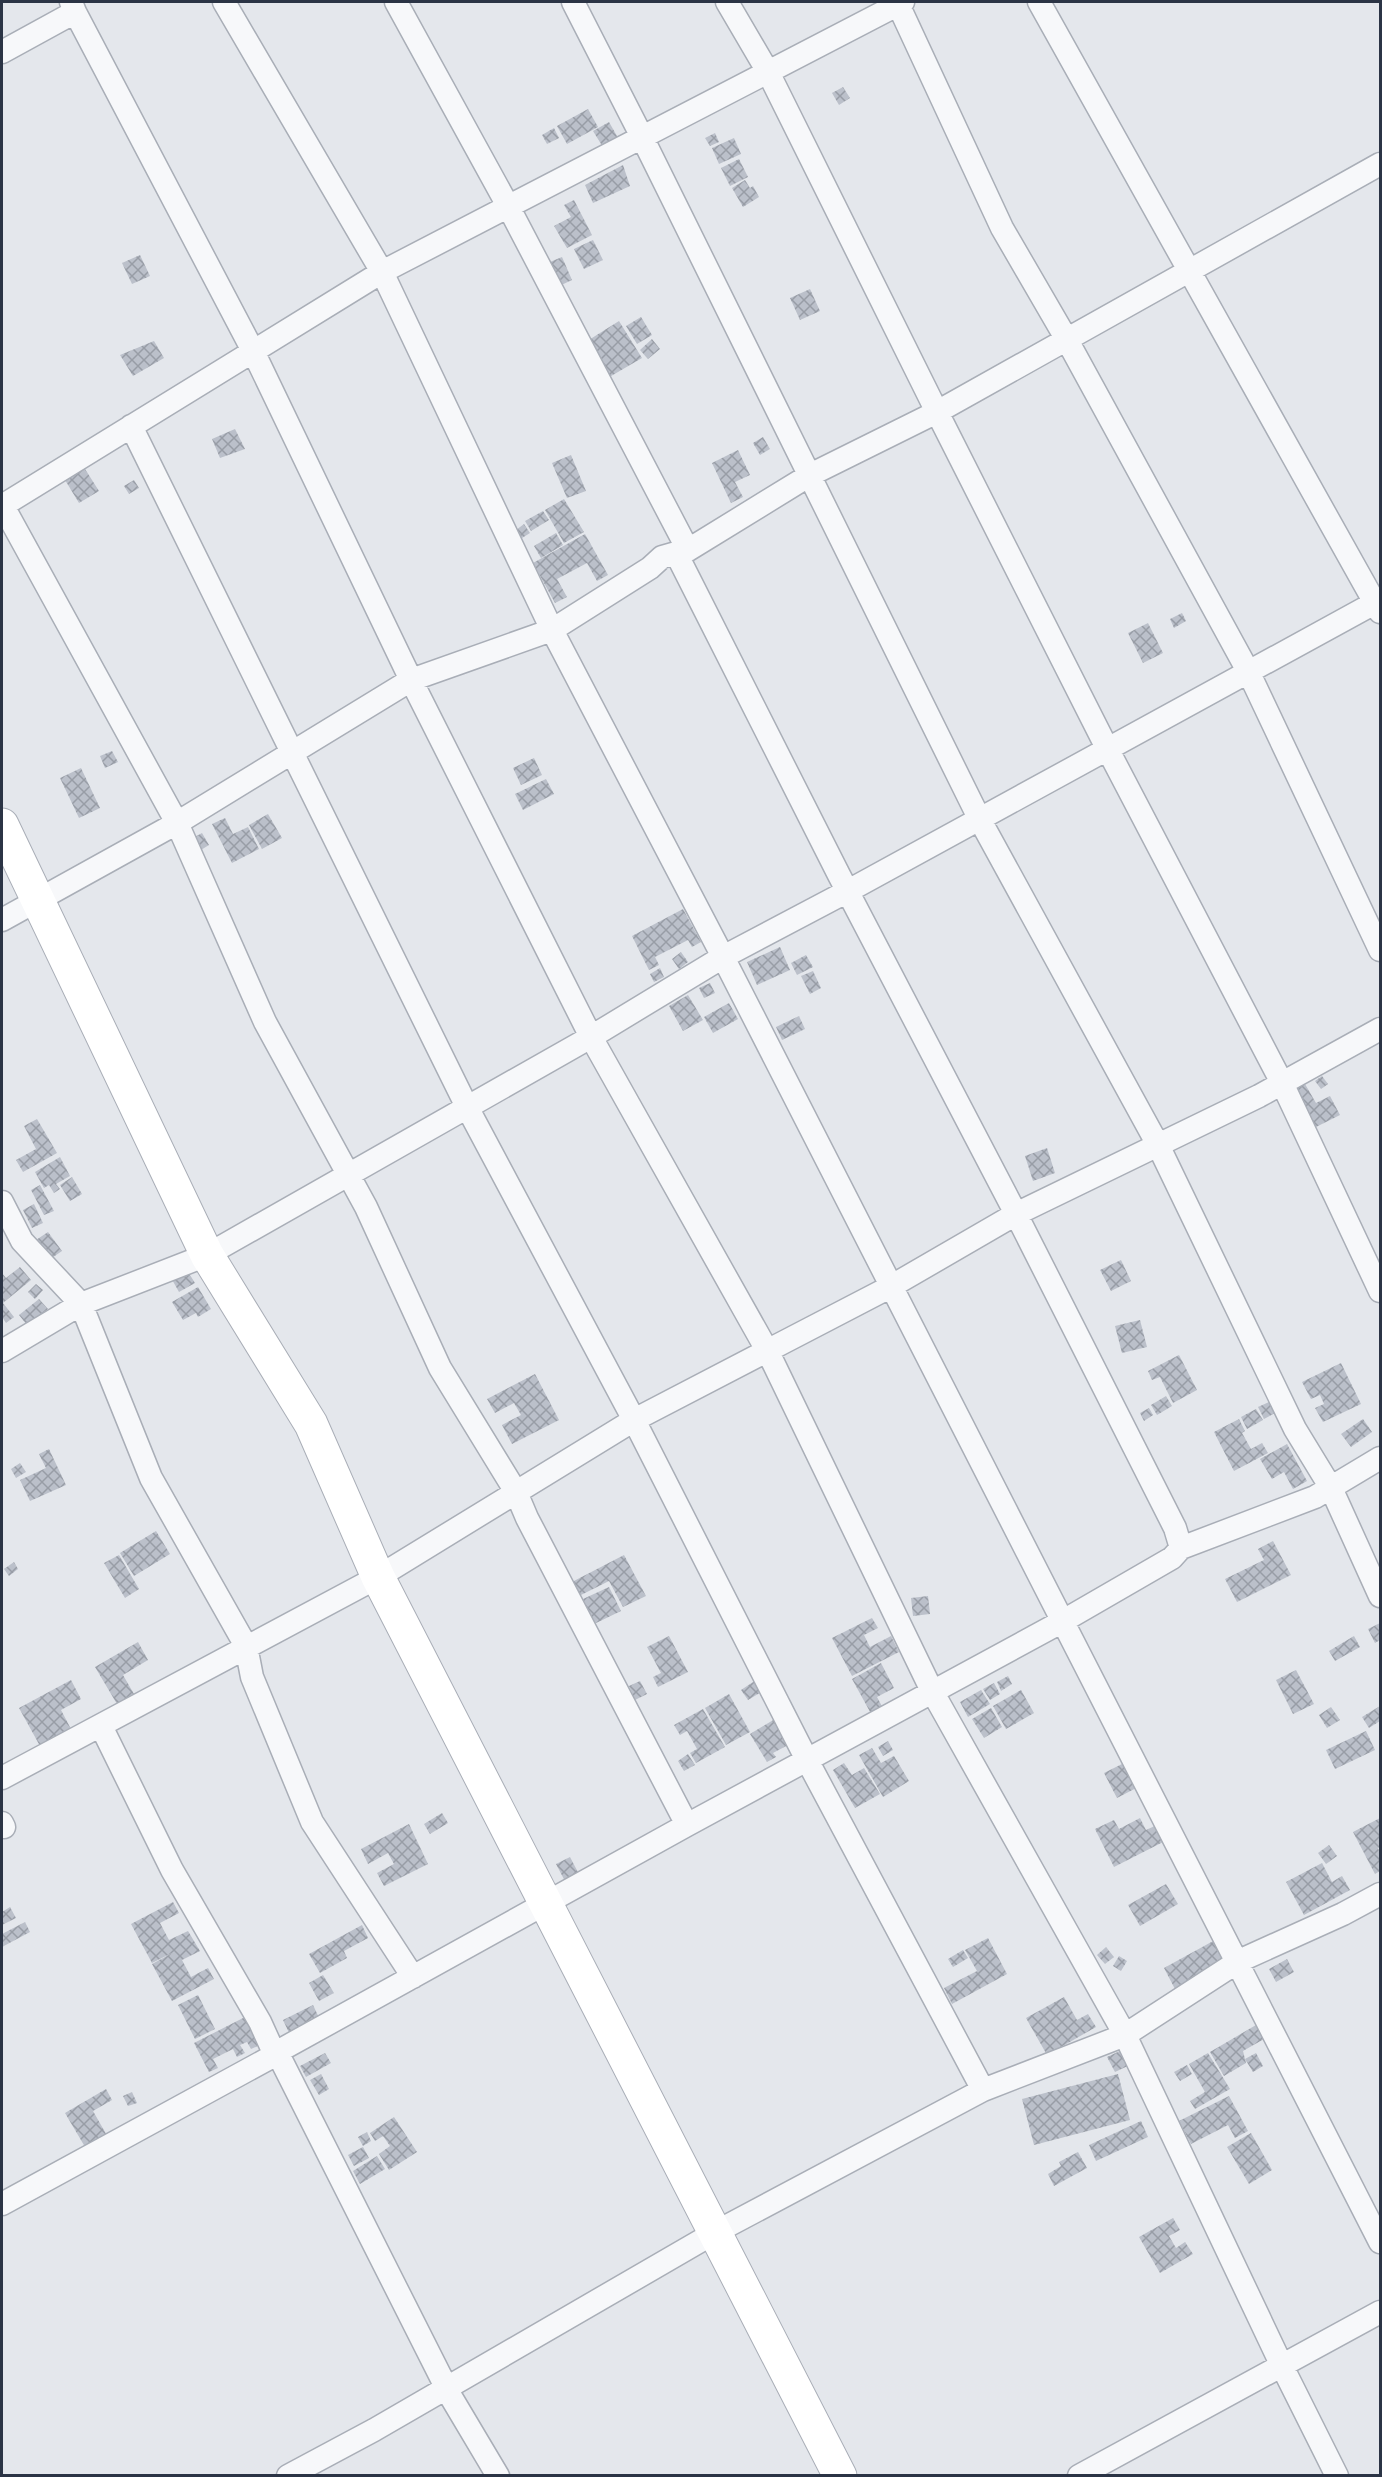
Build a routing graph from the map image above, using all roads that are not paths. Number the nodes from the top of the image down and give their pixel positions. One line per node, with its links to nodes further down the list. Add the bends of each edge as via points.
1 (224, 2): 14 (street)
2 (396, 2): 12 (street)
3 (573, 2): 10 (street)
4 (727, 2): 9 (street)
5 (900, 2): 9 (street); 15 (street, via 1002,228)
6 (1039, 2): 13 (street)
7 (73, 7): 8 (street); 16 (street)
8 (2, 52)
9 (768, 72): 10 (street); 17 (street)
10 (642, 137): 12 (street); 19 (street)
11 (1380, 164): 13 (street)
12 (508, 206): 14 (street); 21 (street)
13 (1191, 270): 15 (street); 22 (street)
14 (382, 272): 16 (street); 23 (street)
15 (1067, 340): 17 (street); 24 (street)
16 (253, 351): 18 (street); 25 (street)
17 (937, 412): 19 (street); 26 (street)
18 (131, 426): 20 (street); 27 (street)
19 (810, 475): 21 (street); 28 (street)
20 (2, 506): 29 (street)
21 (683, 553): 23 (street, via 662,557); 31 (street)
22 (1379, 605): 24 (street)
23 (552, 630): 25 (street); 35 (street)
24 (1249, 673): 26 (street); 34 (street)
25 (411, 680): 27 (street); 37 (street)
26 (1108, 750): 28 (street); 38 (street)
27 (292, 752): 29 (street); 39 (street)
28 (980, 819): 31 (street); 40 (street)
29 (177, 823): 32 (street); 41 (street, via 265,1022)
30 (2, 825): 32 (street)
31 (848, 891): 35 (street); 43 (street)
32 (38, 901): 33 (street); 44 (street)
33 (2, 920)
34 (1380, 950)
35 (723, 957): 37 (street); 45 (street)
36 (1380, 1029): 38 (street)
37 (591, 1037): 39 (street); 49 (street)
38 (1282, 1083): 40 (street); 46 (street)
39 (467, 1107): 41 (street); 50 (street)
40 (1158, 1145): 43 (street); 52 (street, via 1295,1430)
41 (348, 1174): 44 (street); 53 (street, via 440,1368)
42 (2, 1202): 47 (street, via 22,1241)
43 (1016, 1214): 45 (street); 54 (street)
44 (207, 1255): 47 (street); 55 (street, via 311,1424)
45 (890, 1287): 49 (street); 57 (street)
46 (1380, 1291)
47 (81, 1304): 48 (street); 58 (street, via 151,1478)
48 (2, 1351)
49 (768, 1352): 50 (street); 59 (street)
50 (634, 1420): 53 (street); 61 (street)
51 (1380, 1458): 52 (street)
52 (1330, 1488): 54 (street); 56 (street)
53 (516, 1492): 55 (street); 63 (street)
54 (1181, 1548): 57 (street, via 1172,1558)
55 (378, 1576): 58 (street); 65 (street)
56 (1380, 1596)
57 (1063, 1621): 59 (street); 66 (street)
58 (246, 1646): 60 (street); 67 (street, via 252,1677 312,1822)
59 (932, 1691): 61 (street); 68 (street)
60 (101, 1726): 62 (street); 69 (street, via 172,1870)
61 (807, 1760): 63 (street); 70 (street)
62 (2, 1778)
63 (687, 1825): 65 (street)
64 (1380, 1894): 66 (street)
65 (545, 1904): 67 (street); 72 (street)
66 (1239, 1961): 68 (street); 73 (street)
67 (413, 1977): 69 (street)
68 (1125, 2035): 70 (street); 75 (street)
69 (276, 2053): 71 (street); 76 (street)
70 (983, 2090): 72 (street)
71 (2, 2204)
72 (714, 2233): 76 (street); 79 (street)
73 (1380, 2242)
74 (1380, 2312): 75 (street)
75 (1281, 2364): 80 (street); 81 (street)
76 (446, 2388): 77 (street); 78 (street)
77 (288, 2475)
78 (498, 2475)
79 (840, 2475)
80 (1079, 2475)
81 (1337, 2475)

